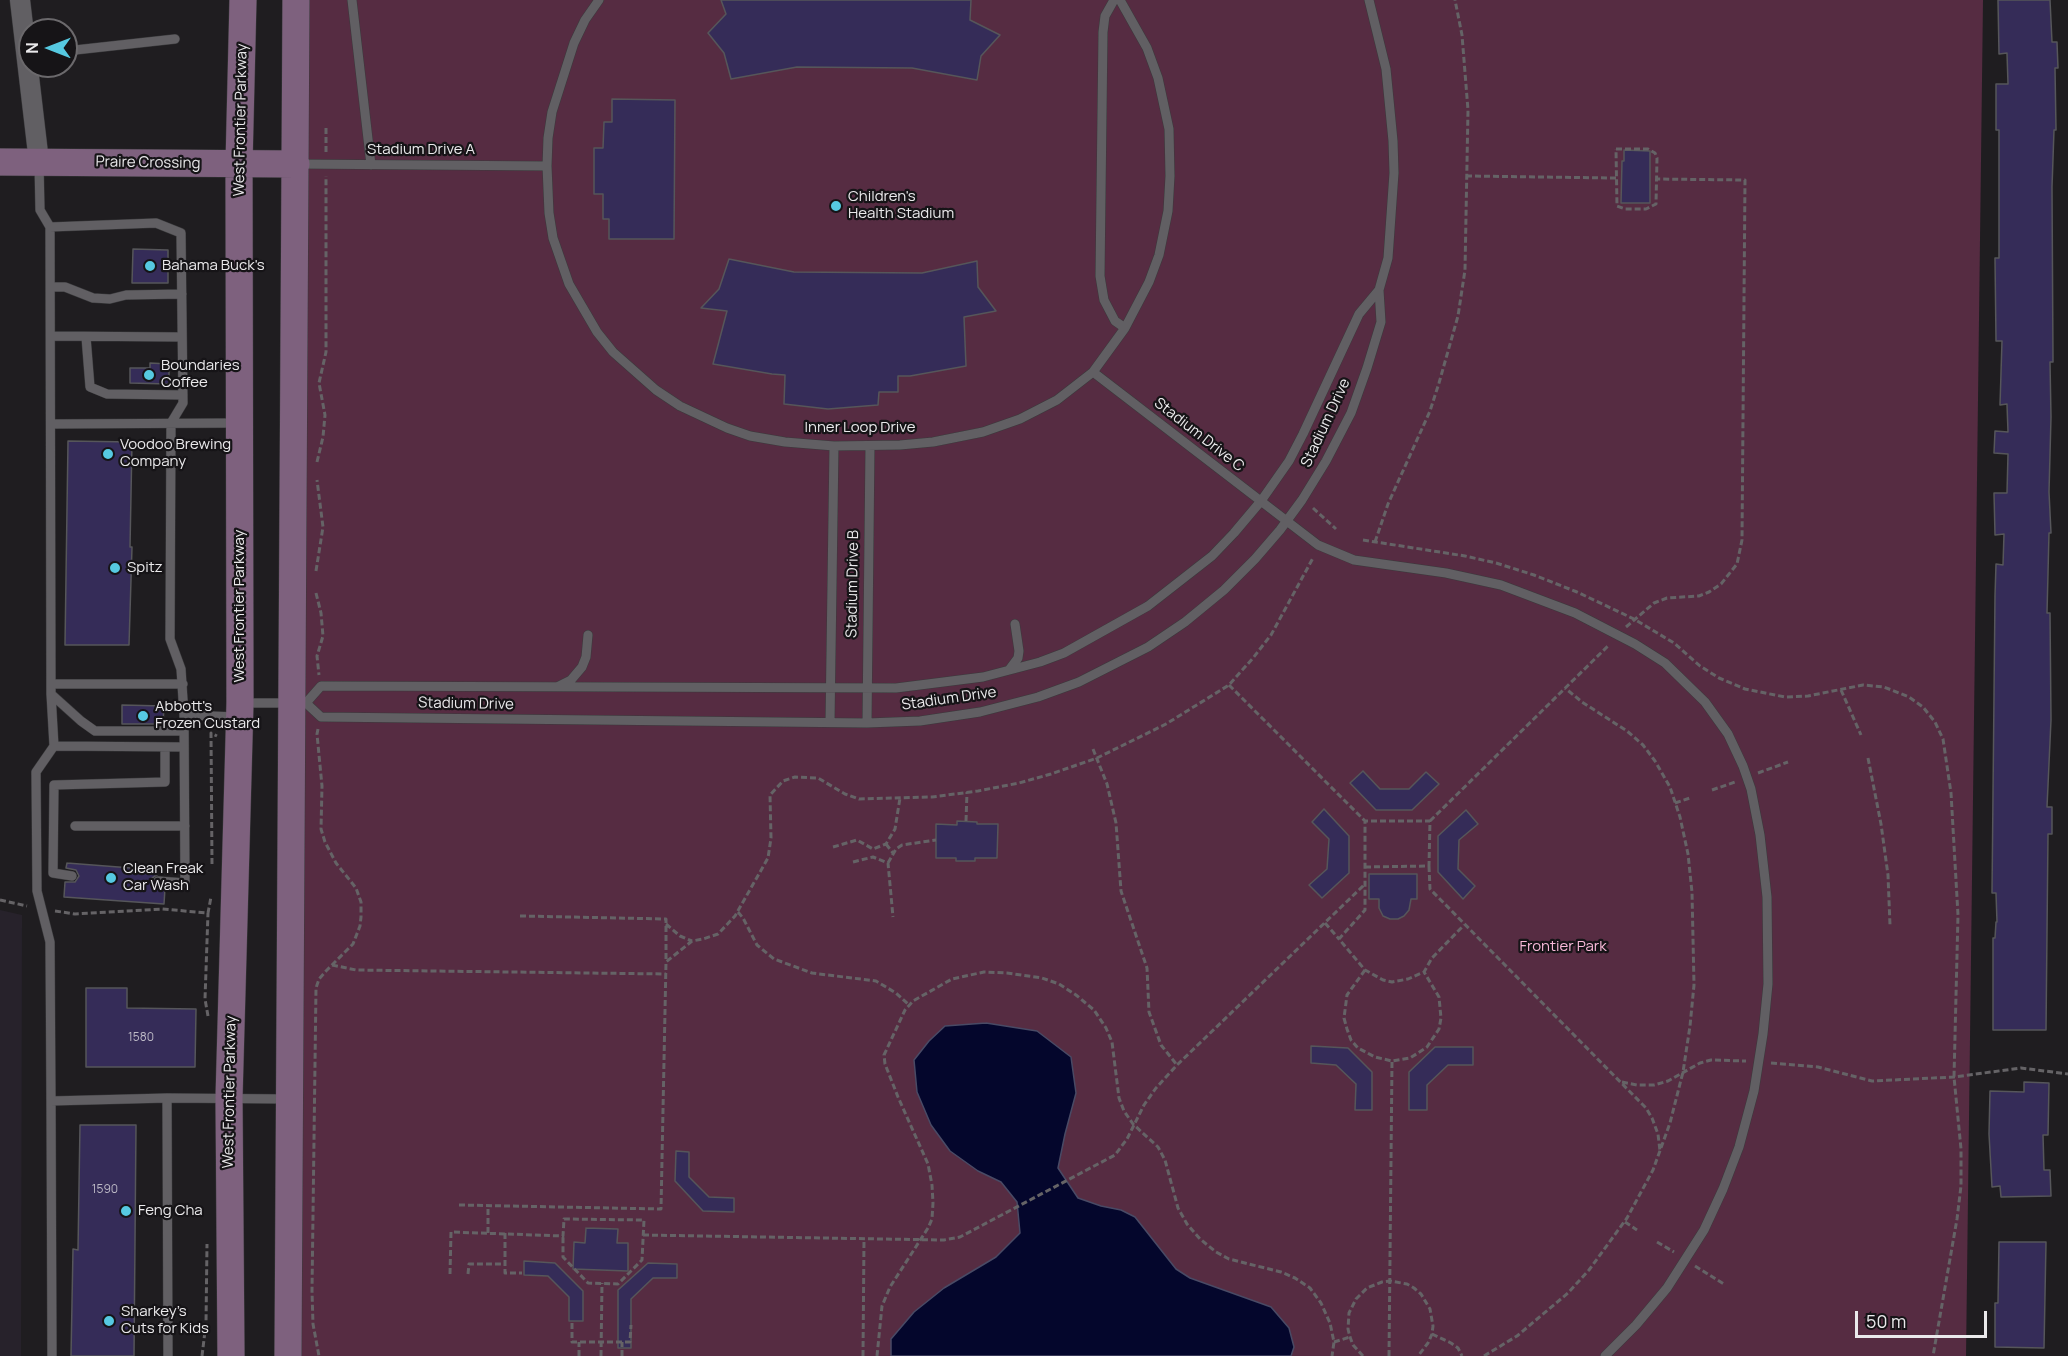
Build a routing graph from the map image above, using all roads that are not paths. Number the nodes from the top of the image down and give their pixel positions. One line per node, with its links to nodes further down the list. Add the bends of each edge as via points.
1 (20, 0): 9 (street)
2 (243, 0): 15 (street, West Frontier Parkway)
3 (296, 0): 16 (street)
4 (351, 0): 17 (lane)
5 (599, 0): 18 (lane, Inner Loop Drive, via 582,26 562,78 552,112)
6 (1114, 0): 23 (lane, via 1105,16 1103,32 1100,276 1104,300 1115,321)
7 (1120, 0): 23 (lane, Inner Loop Drive, via 1147,48 1158,78 1169,129 1170,176 1159,255)
8 (1369, 0): 21 (lane, Stadium Drive, via 1386,69 1393,141 1392,220 1388,258)
9 (23, 18)
10 (175, 39): 11 (lane)
11 (78, 50)
12 (30, 78): 14 (street)
13 (0, 162): 14 (street, Praire Crossing)
14 (39, 162): 15 (street, Praire Crossing); 19 (lane, via 40,210)
15 (239, 164): 16 (street, Praire Crossing); 30 (street, West Frontier Parkway)
16 (296, 164): 17 (lane, Stadium Drive A); 44 (street)
17 (371, 165): 18 (lane, Stadium Drive A)
18 (547, 166): 32 (lane, Inner Loop Drive, via 549,213 560,261 583,309 613,352 656,390 698,416 750,436)
19 (50, 227): 20 (lane); 22 (lane, via 156,223 181,233)
20 (51, 287): 22 (lane, via 110,299); 24 (lane)
21 (1379, 290): 34 (lane, Stadium Drive, via 1359,314 1289,461); 35 (lane, Stadium Drive, via 1381,322 1355,402 1318,476)
22 (182, 294): 26 (lane)
23 (1125, 328): 27 (lane, Inner Loop Drive)
24 (51, 336): 25 (lane); 31 (lane)
25 (87, 337): 26 (lane); 28 (lane, via 90,387 107,394)
26 (182, 337): 28 (lane)
27 (1093, 372): 33 (lane, Inner Loop Drive, via 1034,413 983,432 933,442); 34 (lane, Stadium Drive C)
28 (183, 395): 29 (lane, via 183,404)
29 (171, 423): 30 (lane); 31 (lane); 39 (lane, via 170,639)
30 (240, 423): 45 (street, West Frontier Parkway)
31 (51, 424): 43 (lane)
32 (834, 446): 33 (lane, Inner Loop Drive); 41 (lane, Stadium Drive B)
33 (870, 446): 42 (lane, Stadium Drive B)
34 (1261, 501): 35 (lane, Stadium Drive C); 38 (lane, Stadium Drive, via 1212,556 1148,606 1064,653)
35 (1286, 521): 48 (lane, Stadium Drive, via 1255,559 1206,605 1148,647 1097,674 996,709 938,720); 65 (lane, Stadium Drive C, via 1318,545 1354,560 1501,585 1608,628 1665,663 1694,689 1728,734 1743,766 1758,825 1768,917 1766,1008 1752,1100 1728,1178 1695,1246 1651,1308)
36 (1015, 624): 38 (lane, via 1019,651)
37 (588, 635): 40 (lane, via 582,667)
38 (1008, 670): 42 (lane, Stadium Drive, via 955,682)
39 (183, 684): 43 (lane); 46 (lane)
40 (558, 687): 41 (lane, Stadium Drive); 44 (lane, Stadium Drive, via 321,686)
41 (830, 688): 42 (lane, Stadium Drive); 47 (lane, Stadium Drive B)
42 (867, 688): 48 (lane, Stadium Drive B)
43 (51, 689): 49 (lane, via 95,731); 50 (lane)
44 (299, 703): 45 (lane); 47 (lane, Stadium Drive, via 321,717); 59 (street)
45 (239, 710): 46 (lane); 58 (street, West Frontier Parkway)
46 (184, 715): 49 (lane)
47 (830, 722): 48 (lane, Stadium Drive)
48 (867, 723)
49 (184, 730): 52 (lane)
50 (54, 746): 51 (lane); 60 (lane, via 36,772 37,891 50,942)
51 (165, 747): 52 (lane); 55 (lane, via 165,782 54,785 53,873)
52 (184, 747): 54 (lane)
53 (75, 826): 54 (lane)
54 (185, 826): 56 (lane, via 185,883)
55 (72, 876)
56 (158, 881)
57 (167, 1098): 58 (lane); 60 (lane); 62 (lane)
58 (229, 1098): 59 (lane); 63 (street, West Frontier Parkway)
59 (290, 1099): 64 (street)
60 (51, 1101): 61 (lane)
61 (52, 1356)
62 (168, 1356)
63 (231, 1356)
64 (288, 1356)
65 (1605, 1356)

